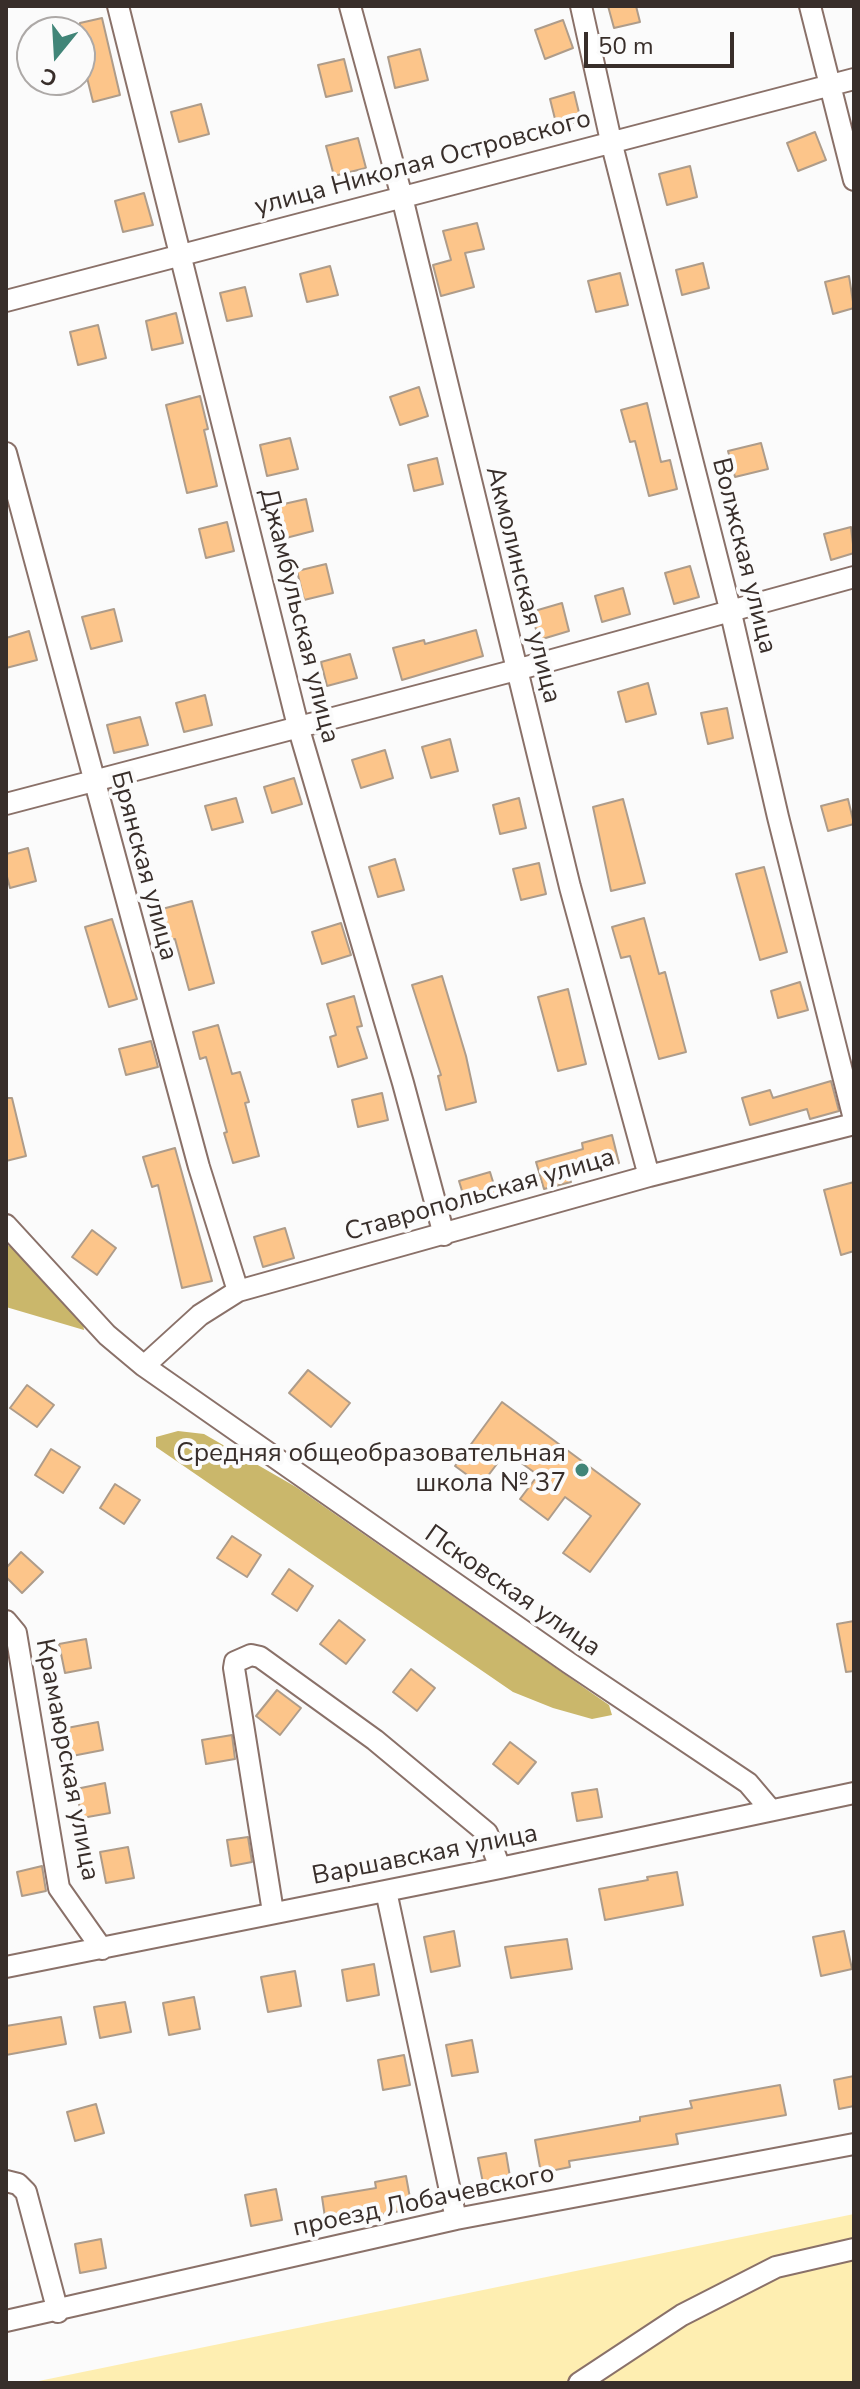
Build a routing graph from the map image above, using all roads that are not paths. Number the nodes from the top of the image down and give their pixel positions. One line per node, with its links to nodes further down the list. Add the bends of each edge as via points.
1 (118, 6): 10 (street, Джамбульская улица)
2 (350, 6): 9 (street, Акмолинская улица)
3 (581, 6): 7 (street, Волжская улица)
4 (810, 6): 6 (street)
5 (854, 79): 6 (street, улица Николая Островского)
6 (830, 85): 7 (street, улица Николая Островского); 8 (street)
7 (611, 141): 9 (street, улица Николая Островского); 14 (street, Волжская улица)
8 (854, 180)
9 (402, 197): 10 (street, улица Николая Островского); 15 (street, Акмолинская улица)
10 (180, 255): 11 (street, улица Николая Островского); 16 (street, Джамбульская улица)
11 (6, 301)
12 (6, 453): 17 (street, Брянская улица)
13 (854, 577): 14 (street)
14 (730, 609): 15 (street); 19 (street, Волжская улица)
15 (516, 670): 16 (street); 20 (street, Акмолинская улица)
16 (298, 726): 17 (street); 22 (street, Джамбульская улица)
17 (93, 780): 18 (street); 23 (street, Брянская улица)
18 (6, 804)
19 (854, 1121): 20 (street, Ставропольская улица)
20 (649, 1176): 22 (street, Ставропольская улица)
21 (7, 1226): 24 (street, Псковская улица, via 107,1335)
22 (444, 1235): 23 (street, Ставропольская улица)
23 (238, 1291): 24 (street, Ставропольская улица, via 200,1315)
24 (144, 1366): 27 (street, Псковская улица, via 748,1783)
25 (6, 1621): 31 (street, Крамаюрская улица, via 16,1633 59,1888)
26 (854, 1793): 27 (street, Варшавская улица)
27 (770, 1809): 28 (street, Варшавская улица)
28 (500, 1868): 29 (street, Варшавская улица); 30 (street, via 487,1833 375,1740 251,1655 235,1662 234,1668)
29 (386, 1891): 30 (street, Варшавская улица); 35 (street)
30 (273, 1912): 31 (street, Варшавская улица)
31 (102, 1949): 32 (street, Варшавская улица)
32 (6, 1967)
33 (854, 2144): 35 (street, проезд Лобачевского)
34 (6, 2181): 37 (street, via 26,2192)
35 (456, 2219): 37 (street, проезд Лобачевского)
36 (854, 2249): 39 (street, via 776,2267 682,2315)
37 (58, 2312): 38 (street, проезд Лобачевского)
38 (6, 2321)
39 (579, 2383)

